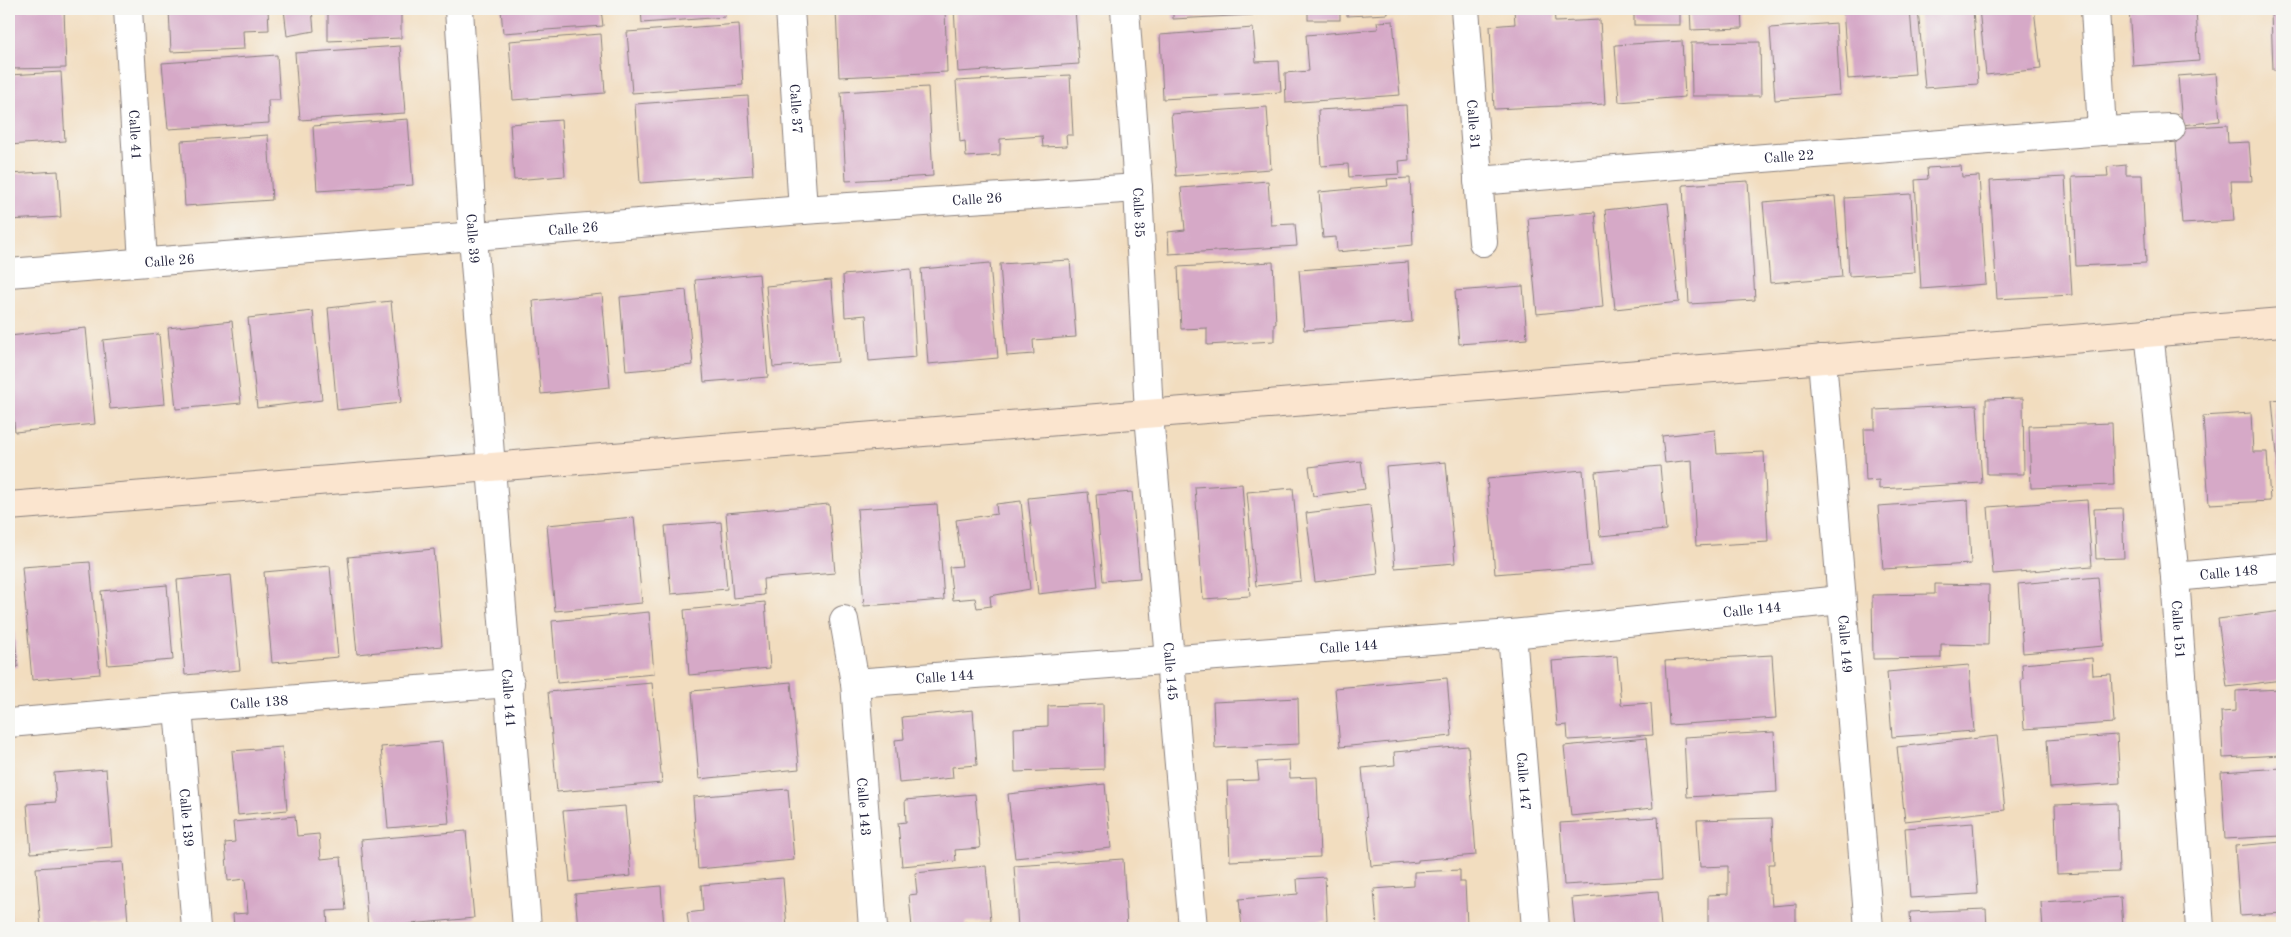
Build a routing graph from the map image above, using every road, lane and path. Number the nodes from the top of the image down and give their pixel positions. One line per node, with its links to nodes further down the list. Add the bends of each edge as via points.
1 (128, 9): 14 (street, Calle 41)
2 (459, 9): 12 (street, Calle 39)
3 (790, 9): 11 (street, Calle 37)
4 (1125, 9): 10 (street, Calle 35)
5 (1465, 9): 9 (street, Calle 31)
6 (2095, 9): 8 (street)
7 (2171, 128): 8 (street, Calle 22)
8 (2102, 131): 9 (street, Calle 22)
9 (1478, 181): 13 (street, Calle 31)
10 (1138, 188): 11 (street, Calle 26); 19 (street, Calle 35)
11 (803, 210): 12 (street, Calle 26)
12 (473, 237): 14 (street, Calle 26); 20 (street, Calle 39)
13 (1483, 242)
14 (143, 262): 15 (street, Calle 26)
15 (9, 273)
16 (2282, 322): 17 (street)
17 (2149, 332): 18 (street); 23 (street, Calle 151)
18 (1822, 360): 19 (street); 24 (street, Calle 149)
19 (1149, 415): 20 (street); 27 (street, Calle 145)
20 (492, 468): 21 (street); 28 (street, Calle 141)
21 (9, 506)
22 (2282, 568): 23 (street, Calle 148)
23 (2175, 577): 38 (street, Calle 151)
24 (1841, 600): 26 (street, Calle 144); 37 (street, Calle 149)
25 (844, 620): 29 (street, Calle 143)
26 (1512, 634): 27 (street, Calle 144); 36 (street, Calle 147)
27 (1171, 659): 29 (street, Calle 144); 35 (street, Calle 145)
28 (510, 683): 30 (street, Calle 138); 33 (street, Calle 141)
29 (855, 683): 34 (street, Calle 143)
30 (178, 708): 31 (street, Calle 138); 32 (street, Calle 139)
31 (9, 723)
32 (196, 928)
33 (527, 928)
34 (873, 928)
35 (1193, 928)
36 (1536, 928)
37 (1869, 928)
38 (2200, 928)

